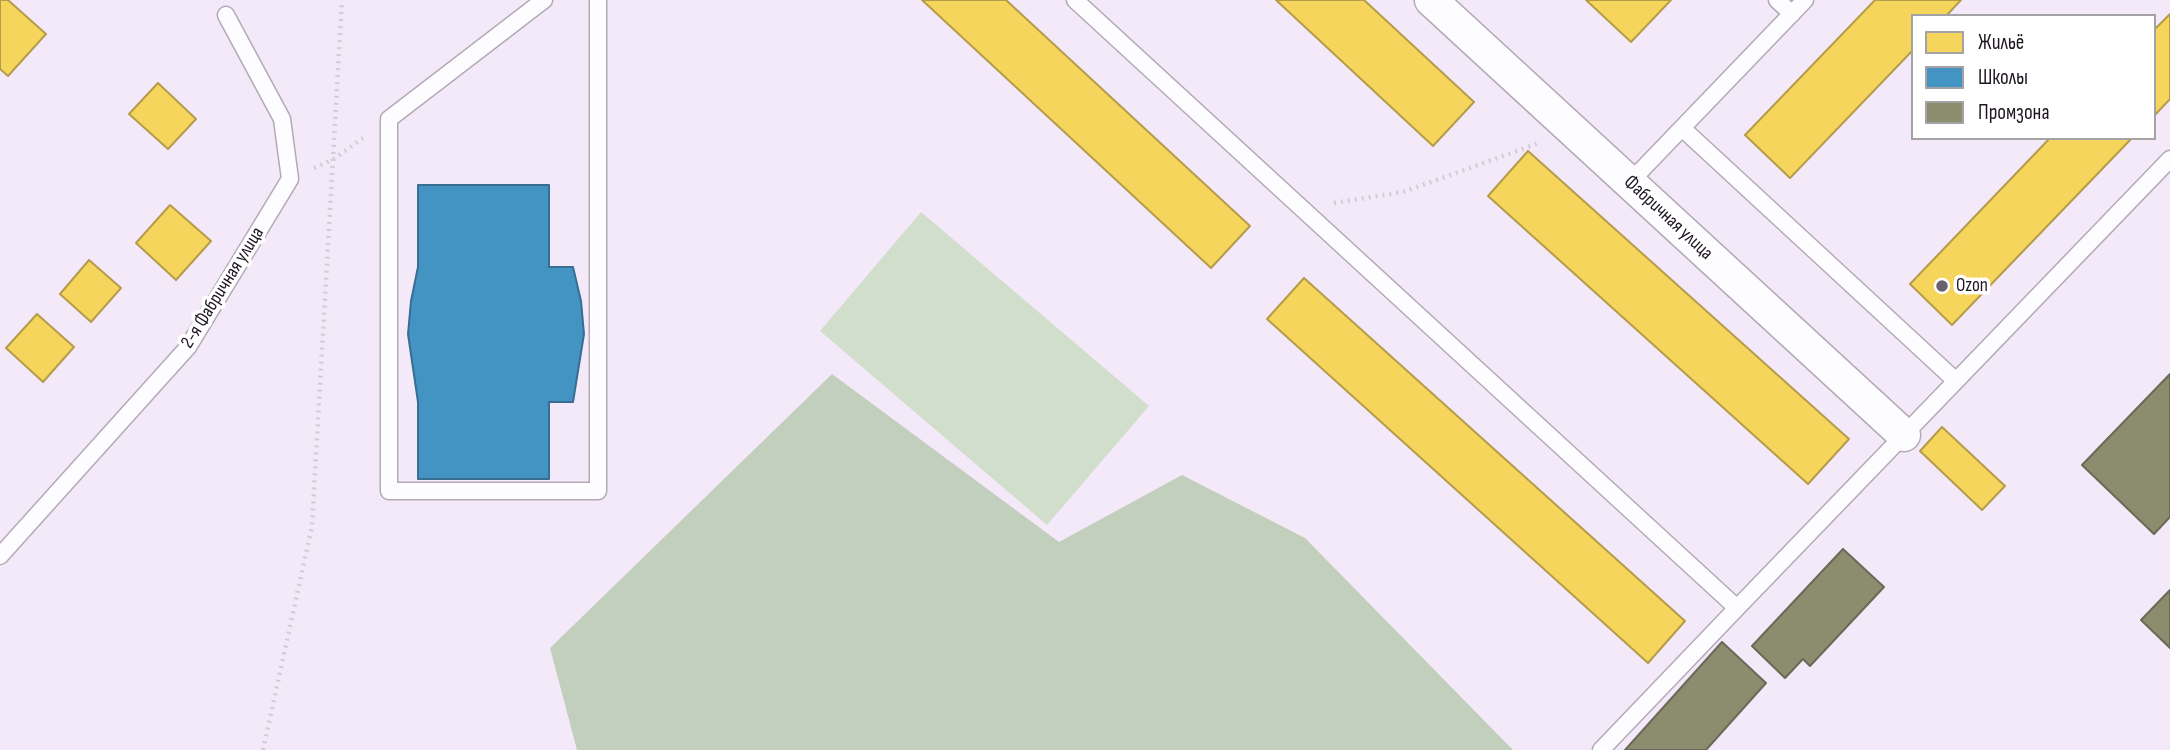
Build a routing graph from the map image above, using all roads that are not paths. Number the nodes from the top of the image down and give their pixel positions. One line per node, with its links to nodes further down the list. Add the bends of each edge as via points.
1 (544, 0): 2 (lane, via 389,119 389,491 598,491)
2 (598, 0)
3 (1075, 0): 15 (lane)
4 (1431, 0): 11 (street, Фабричная улица)
5 (1777, 0): 7 (lane)
6 (1805, 0): 7 (lane)
7 (1792, 14): 9 (lane)
8 (226, 15): 14 (lane, 2-я Фабричная улица, via 282,119 290,179 188,347)
9 (1682, 128): 11 (lane); 12 (lane)
10 (2170, 159): 12 (lane)
11 (1629, 183): 13 (street, Фабричная улица)
12 (1956, 381): 13 (lane)
13 (1904, 435): 15 (lane)
14 (0, 556)
15 (1737, 608): 16 (lane)
16 (1601, 750)

